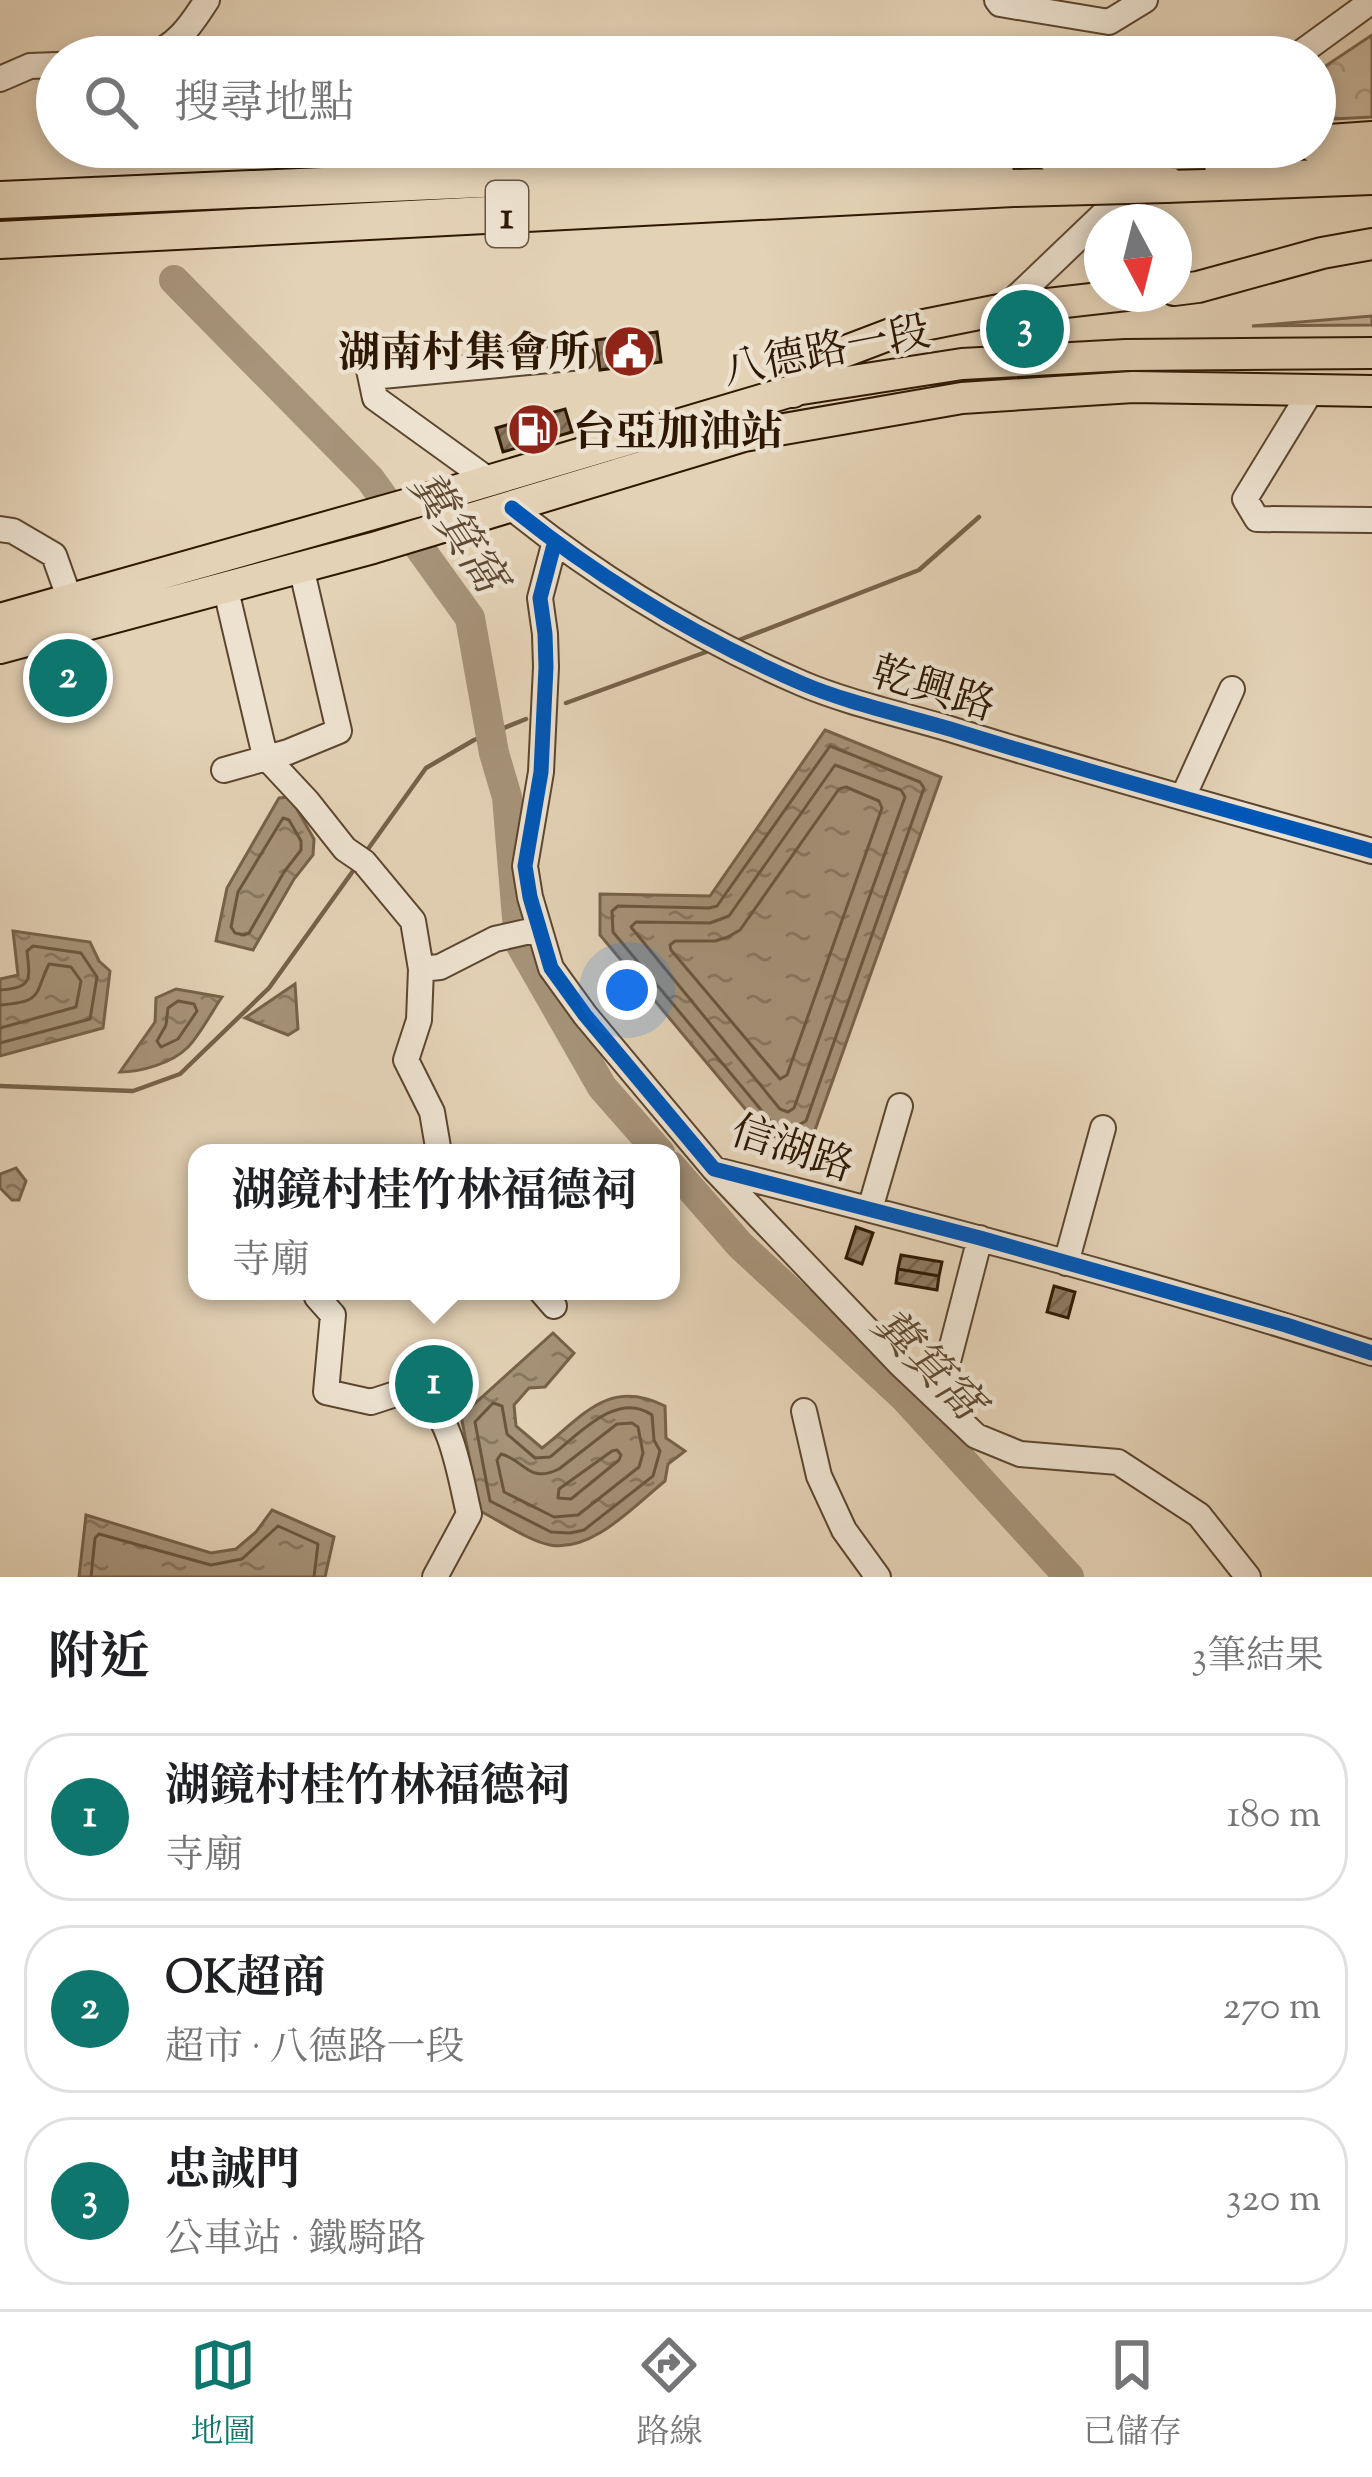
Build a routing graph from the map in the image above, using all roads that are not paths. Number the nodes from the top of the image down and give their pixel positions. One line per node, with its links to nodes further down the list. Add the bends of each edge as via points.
1 (997, 0): 2 (street, via 1108,22)
2 (1145, 0)
3 (1372, 1): 6 (street)
4 (201, 2): 5 (street)
5 (180, 36)
6 (1324, 36)
7 (36, 66): 8 (street)
8 (0, 79)
9 (1372, 140): 10 (highway)
10 (1336, 143)
11 (733, 168): 14 (highway, 1, bridge)
12 (1168, 168): 19 (street)
13 (1372, 176): 15 (highway, 1, bridge)
14 (0, 200)
15 (0, 240)
16 (1372, 244): 17 (main road)
17 (1192, 288)
18 (1084, 300): 19 (main road)
19 (1004, 309): 24 (main road, via 904,328 825,359)
20 (365, 351): 23 (street)
21 (1372, 352): 24 (main road, 八德路一段, via 962,364)
22 (582, 357): 23 (street)
23 (371, 377): 28 (street, via 375,398)
24 (795, 390): 27 (main road); 28 (main road, 八德路一段)
25 (1311, 391): 26 (main road, 八德路一段); 27 (main road, 八德路一段, via 1133,387 962,398); 30 (street, via 1245,499 1257,519)
26 (1372, 391)
27 (744, 436): 29 (main road, 八德路一段)
28 (490, 481): 35 (main road, 八德路一段)
29 (512, 508): 32 (street, 乾興路); 33 (main road, 八德路一段)
30 (1372, 520)
31 (0, 529): 35 (street, via 54,555)
32 (555, 542): 41 (street, 乾興路, via 727,649 807,686); 43 (street, 信湖路, via 540,598 542,751 525,866)
33 (301, 567): 34 (main road); 39 (street, via 339,731)
34 (225, 586): 37 (main road); 39 (street)
35 (70, 600): 36 (main road)
36 (0, 619)
37 (0, 647)
38 (1232, 689): 41 (street)
39 (266, 757): 40 (street); 44 (street, via 413,921)
40 (224, 770)
41 (1183, 797): 42 (street, 乾興路)
42 (1372, 851)
43 (532, 931): 44 (street); 48 (street, 信湖路, via 585,1016)
44 (421, 969): 47 (street, via 406,1060)
45 (900, 1106): 49 (street)
46 (1102, 1128): 51 (street)
47 (437, 1144)
48 (714, 1169): 49 (street, 信湖路); 54 (street)
49 (870, 1209): 50 (street, 信湖路)
50 (980, 1238): 51 (street, 信湖路); 54 (street)
51 (1066, 1263): 53 (street, 信湖路)
52 (319, 1300): 56 (street, via 333,1315 326,1392 371,1402 417,1387 445,1425 470,1514)
53 (1372, 1353)
54 (938, 1400): 58 (street, via 976,1436 1020,1454 1118,1462 1199,1516)
55 (804, 1411): 57 (street, via 819,1476 844,1531)
56 (435, 1577)
57 (878, 1577)
58 (1248, 1577)

